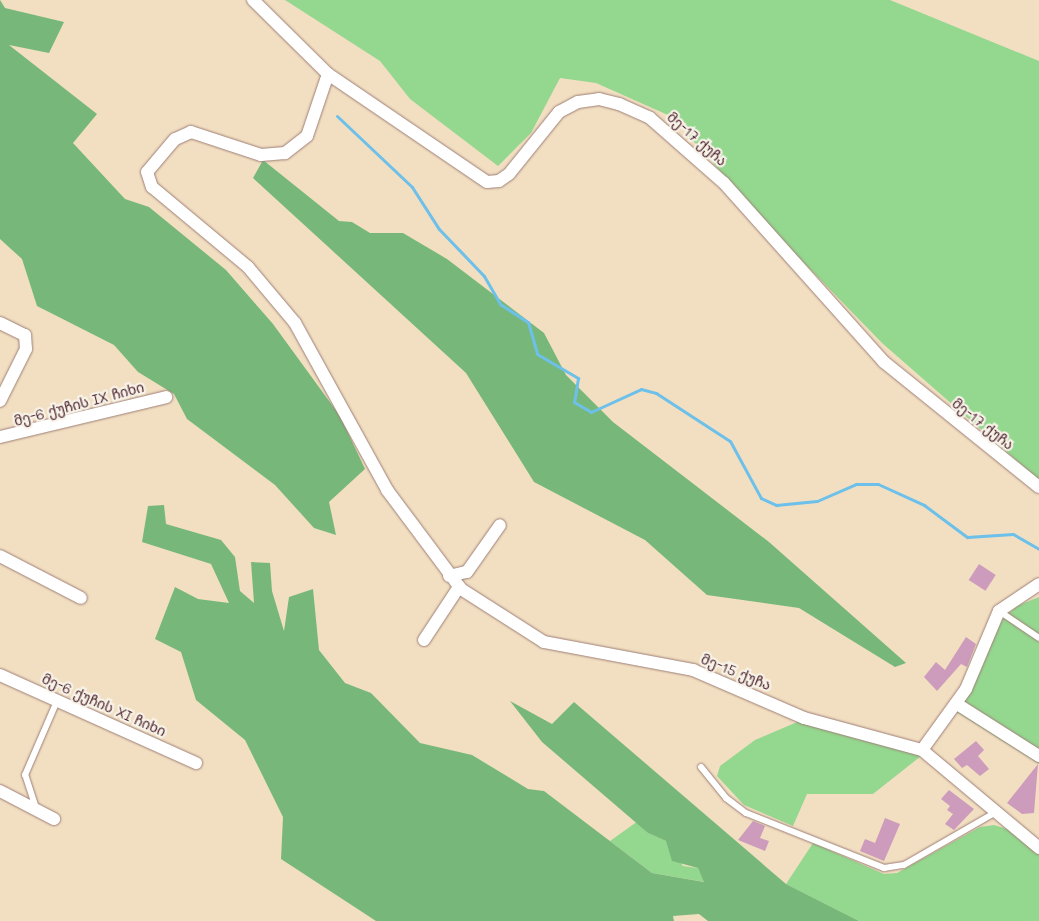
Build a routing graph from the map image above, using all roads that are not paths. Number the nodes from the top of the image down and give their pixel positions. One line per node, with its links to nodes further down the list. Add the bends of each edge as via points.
1 (253, 0): 2 (street, მე-17 ქუჩა)
2 (328, 74): 7 (street, მე-17 ქუჩა, via 487,182 499,181 509,174 559,112 578,102 598,99 619,104 650,118 724,183 884,362); 10 (street, მე-15 ქუჩა, via 306,136 284,153 261,155 191,132 175,139 147,172 152,187 248,267 296,323 387,490)
3 (0, 323): 5 (street, via 24,335 26,349)
4 (166, 396): 6 (street, მე-6 ქუჩის IX ჩიხი)
5 (0, 401)
6 (0, 437)
7 (1039, 487)
8 (500, 525): 10 (street, via 467,572)
9 (0, 556): 13 (street)
10 (450, 576): 12 (street, მე-15 ქუჩა)
11 (1039, 584): 14 (street)
12 (458, 587): 16 (street); 20 (street, მე-15 ქუჩა, via 509,623 544,642 693,670 804,718)
13 (81, 598)
14 (999, 611): 15 (lane); 19 (street)
15 (1039, 638)
16 (424, 640)
17 (0, 675): 18 (street, მე-6 ქუჩის XI ჩიხი)
18 (57, 701): 22 (street, მე-6 ქუჩის XI ჩიხი); 25 (lane, via 25,775)
19 (957, 704): 20 (street); 21 (street)
20 (922, 750): 26 (street)
21 (1039, 756)
22 (196, 763)
23 (701, 767): 26 (lane, via 726,798 746,812 884,868 904,864)
24 (0, 791): 25 (street)
25 (37, 810): 27 (street)
26 (996, 812): 28 (street)
27 (54, 819)
28 (1039, 848)

